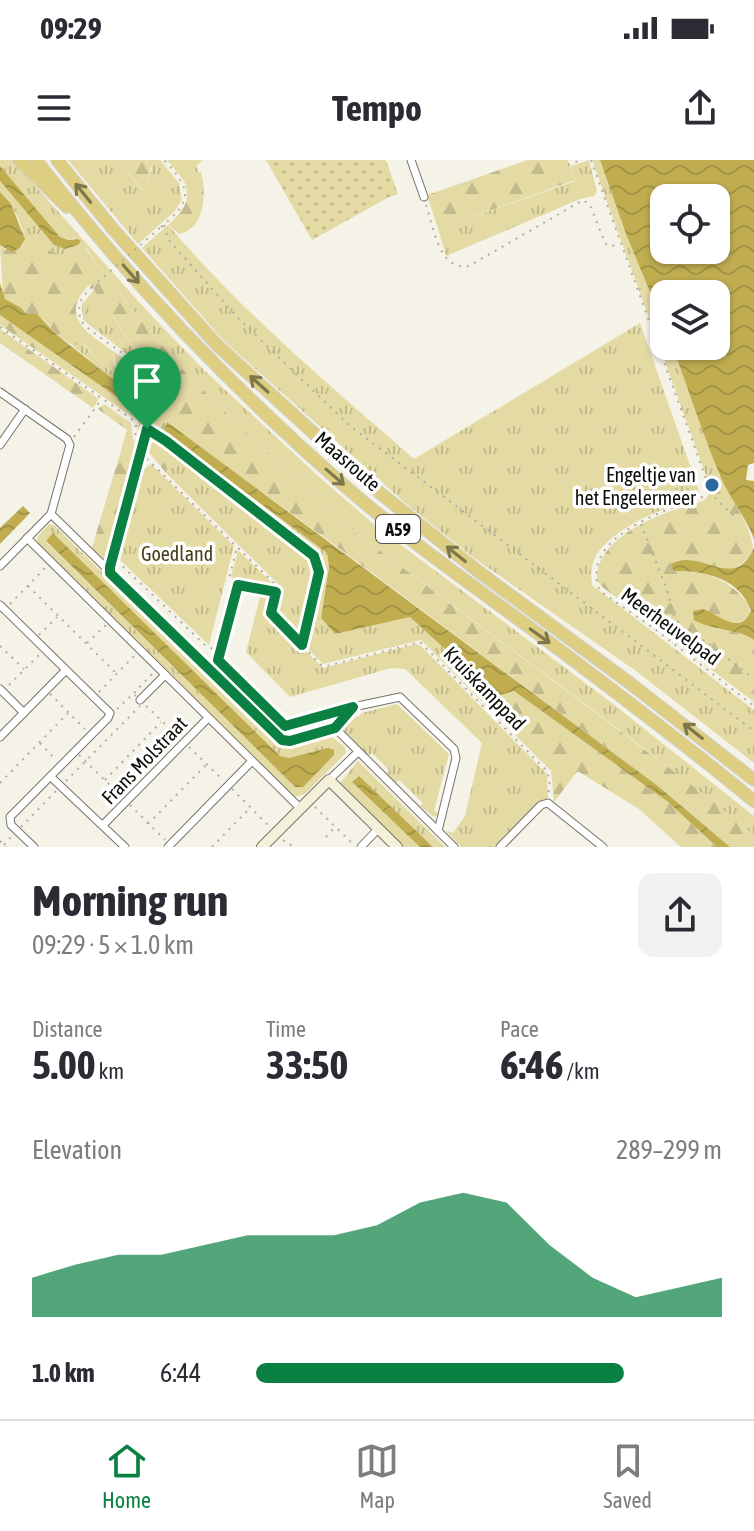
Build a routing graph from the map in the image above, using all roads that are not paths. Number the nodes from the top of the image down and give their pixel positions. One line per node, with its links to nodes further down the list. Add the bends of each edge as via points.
1 (19, 160): 6 (highway, A59, via 61,204)
2 (36, 160): 6 (highway, Maasroute / A59)
3 (57, 160): 30 (highway, Maasroute / A59, one-way to 3, via 479,572 353,469 217,345)
4 (411, 160): 5 (street)
5 (424, 197)
6 (80, 215): 31 (highway, Maasroute / A59, one-way to 31, via 198,347 339,480)
7 (0, 392): 8 (street)
8 (25, 409): 9 (street); 10 (street, via 69,442)
9 (0, 445)
10 (51, 514): 11 (street); 24 (street)
11 (27, 538): 12 (street); 16 (street)
12 (0, 566)
13 (238, 585): 22 (lane, via 218,660)
14 (2, 608): 15 (street)
15 (66, 670): 20 (street); 28 (street, via 110,714)
16 (165, 675): 18 (street); 21 (street)
17 (1, 690): 20 (street)
18 (142, 701)
19 (353, 707): 22 (lane); 23 (street); 35 (street, via 400,697 454,749)
20 (24, 713): 25 (street)
21 (208, 718): 27 (street); 33 (street, Frans Molstraat)
22 (285, 726): 24 (lane)
23 (335, 728): 24 (street, via 285,742); 26 (street)
24 (276, 736)
25 (0, 737)
26 (358, 752): 29 (street); 35 (street)
27 (252, 761): 32 (street); 36 (street)
28 (51, 777): 33 (street); 37 (street, via 9,820)
29 (329, 780): 32 (street); 34 (street)
30 (754, 780)
31 (754, 801)
32 (304, 804): 39 (street)
33 (103, 825): 38 (street)
34 (378, 829): 40 (street); 41 (street)
35 (438, 831): 42 (street)
36 (169, 846)
37 (34, 847)
38 (125, 847)
39 (262, 847)
40 (358, 847)
41 (397, 847)
42 (454, 847)
43 (500, 847): 44 (street, via 548,803)
44 (603, 847)

